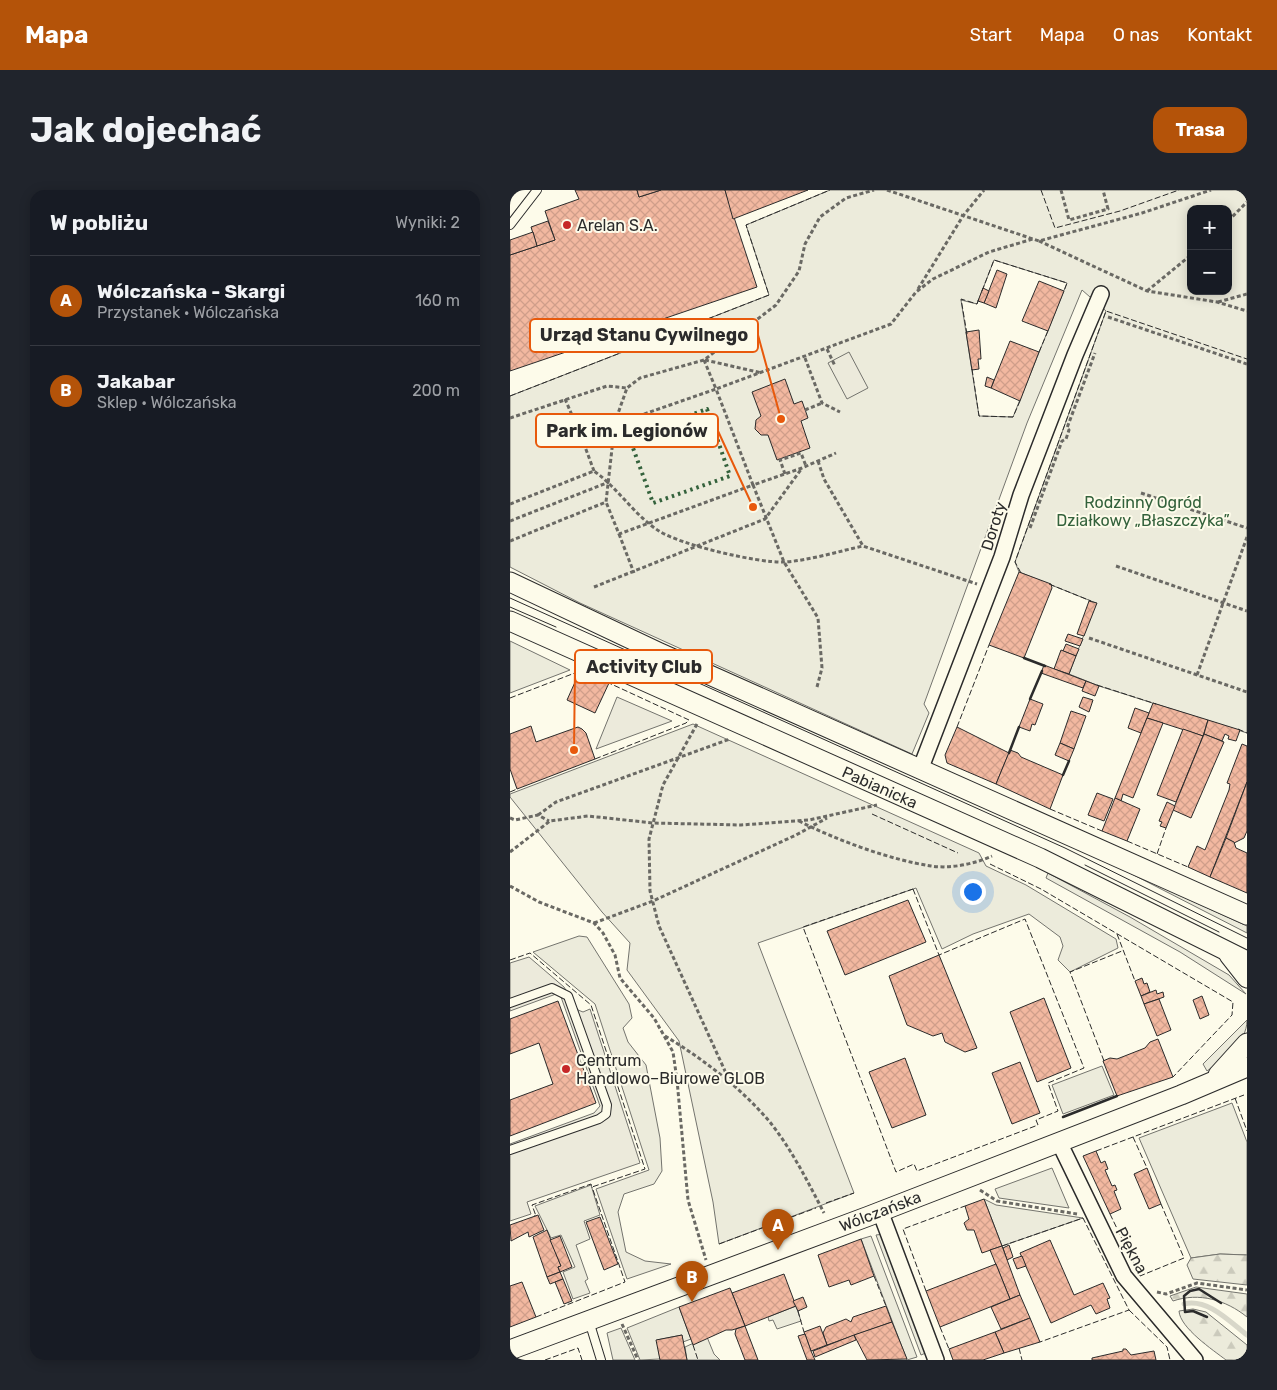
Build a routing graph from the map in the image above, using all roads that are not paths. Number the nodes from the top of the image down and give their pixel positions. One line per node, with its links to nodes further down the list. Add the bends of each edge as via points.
1 (538, 190): 2 (lane)
2 (510, 225)
3 (1101, 294): 6 (street, Doroty, via 1021,495 990,588)
4 (510, 582): 6 (street, Pabianicka)
5 (510, 621): 8 (street, Pabianicka, via 1040,858)
6 (920, 770): 7 (street, Pabianicka)
7 (1247, 915)
8 (1225, 950): 9 (street, Pabianicka); 10 (street)
9 (1247, 961)
10 (1247, 978)
11 (510, 1003): 16 (lane, via 552,988 568,996 607,1104 606,1114 598,1119)
12 (1247, 1043): 14 (street)
13 (1247, 1067): 14 (street, Wólczańska)
14 (1211, 1080): 15 (street, Wólczańska, via 1181,1095)
15 (1059, 1142): 17 (street, Wólczańska); 22 (street, Piękna, via 1124,1276)
16 (510, 1150)
17 (880, 1211): 18 (street, Wólczańska); 21 (street)
18 (588, 1320): 19 (street, Wólczańska); 20 (lane)
19 (510, 1350)
20 (601, 1360)
21 (936, 1360)
22 (1195, 1360)

